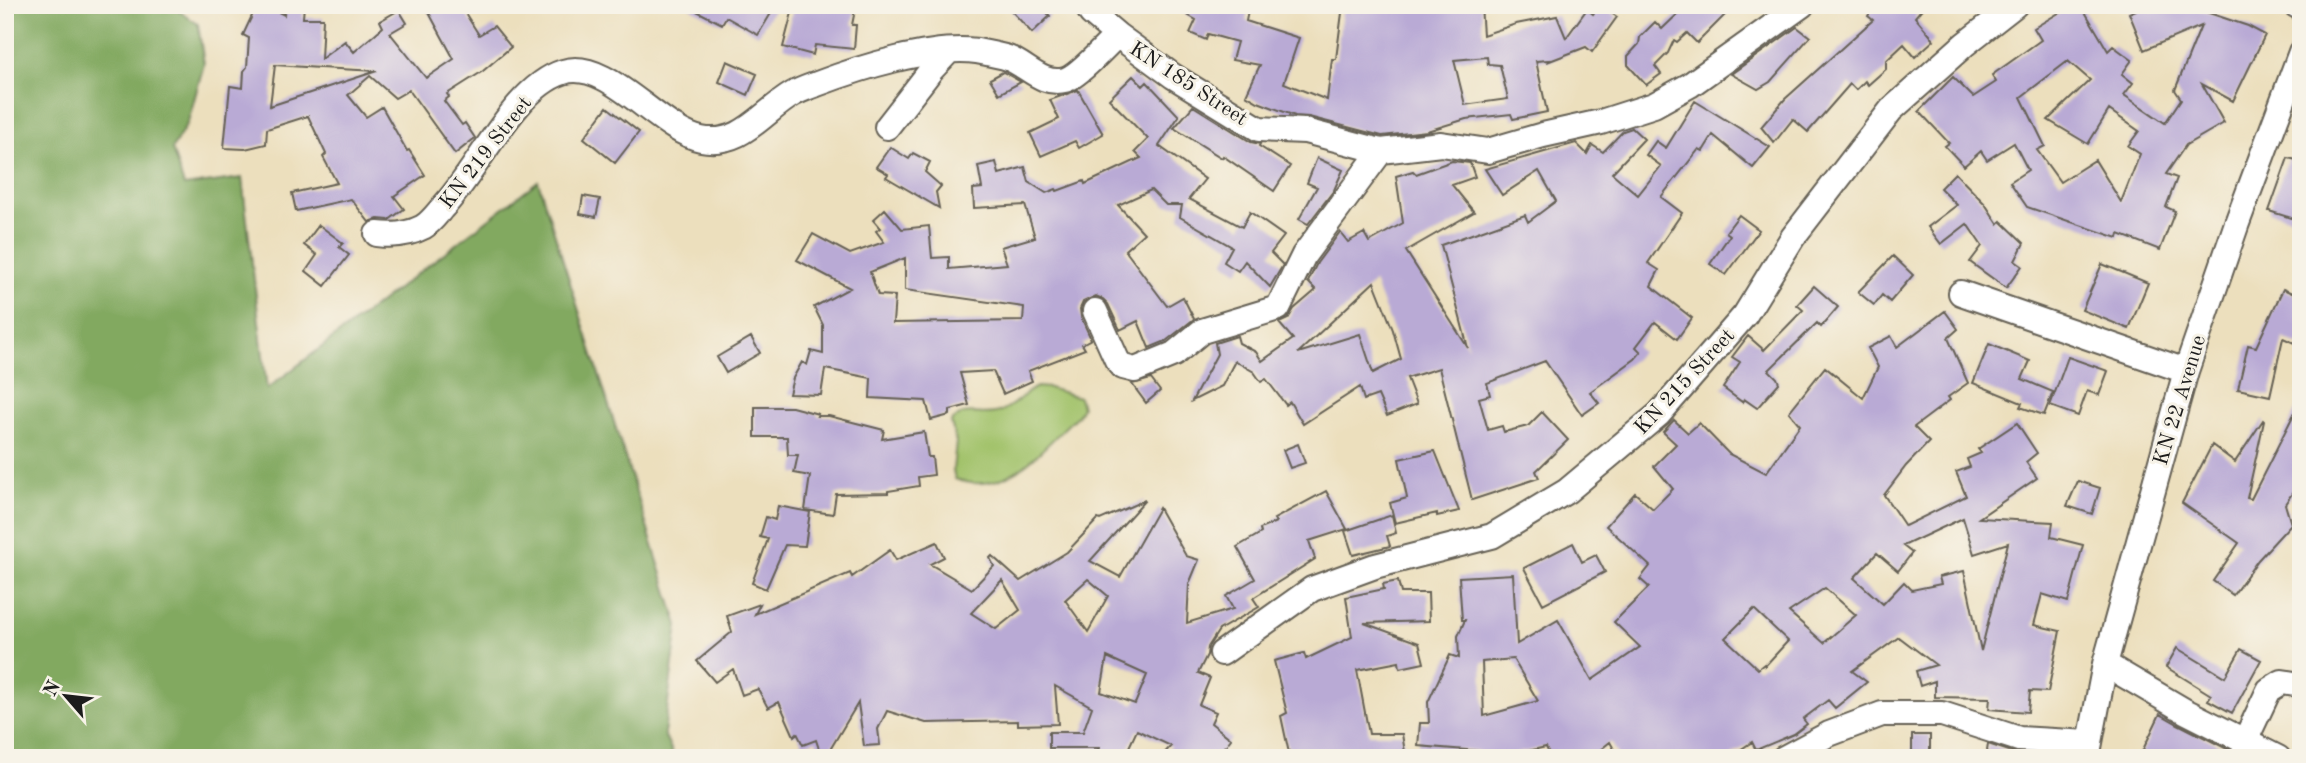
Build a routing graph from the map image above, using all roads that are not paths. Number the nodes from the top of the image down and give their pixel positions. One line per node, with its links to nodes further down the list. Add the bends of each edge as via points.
1 (1087, 5): 6 (street, KN 185 Street)
2 (1802, 5): 10 (street, KN 185 Street, via 1690,85 1654,105 1488,151 1441,144)
3 (2015, 5): 15 (street, KN 215 Street, via 1891,110 1793,237 1745,315 1659,414 1577,482 1492,536 1375,566 1312,589)
4 (2295, 5): 5 (street)
5 (2301, 8)
6 (1117, 35): 7 (street, KN 219 Street, via 1067,80 1038,76 1009,58 974,51); 10 (street, KN 185 Street, via 1259,129 1305,131)
7 (948, 52): 9 (street); 11 (street, KN 219 Street, via 865,66 817,84 793,94 736,136 716,141 685,134 593,74 572,69 549,76 426,225 406,234)
8 (2301, 52): 14 (street, KN 22 Avenue)
9 (887, 127)
10 (1381, 151): 13 (street, via 1304,255 1278,308 1202,331 1174,354 1135,370 1117,360)
11 (377, 234)
12 (1961, 293): 14 (street)
13 (1095, 311)
14 (2186, 371): 16 (street, KN 22 Avenue)
15 (1222, 653)
16 (2105, 664): 18 (street); 19 (street, KN 22 Avenue)
17 (2301, 685): 18 (street, via 2282,682 2269,690)
18 (2245, 741): 21 (street)
19 (2088, 750): 20 (street, via 2019,739 1942,714 1882,714)
20 (1784, 758)
21 (2278, 758)

